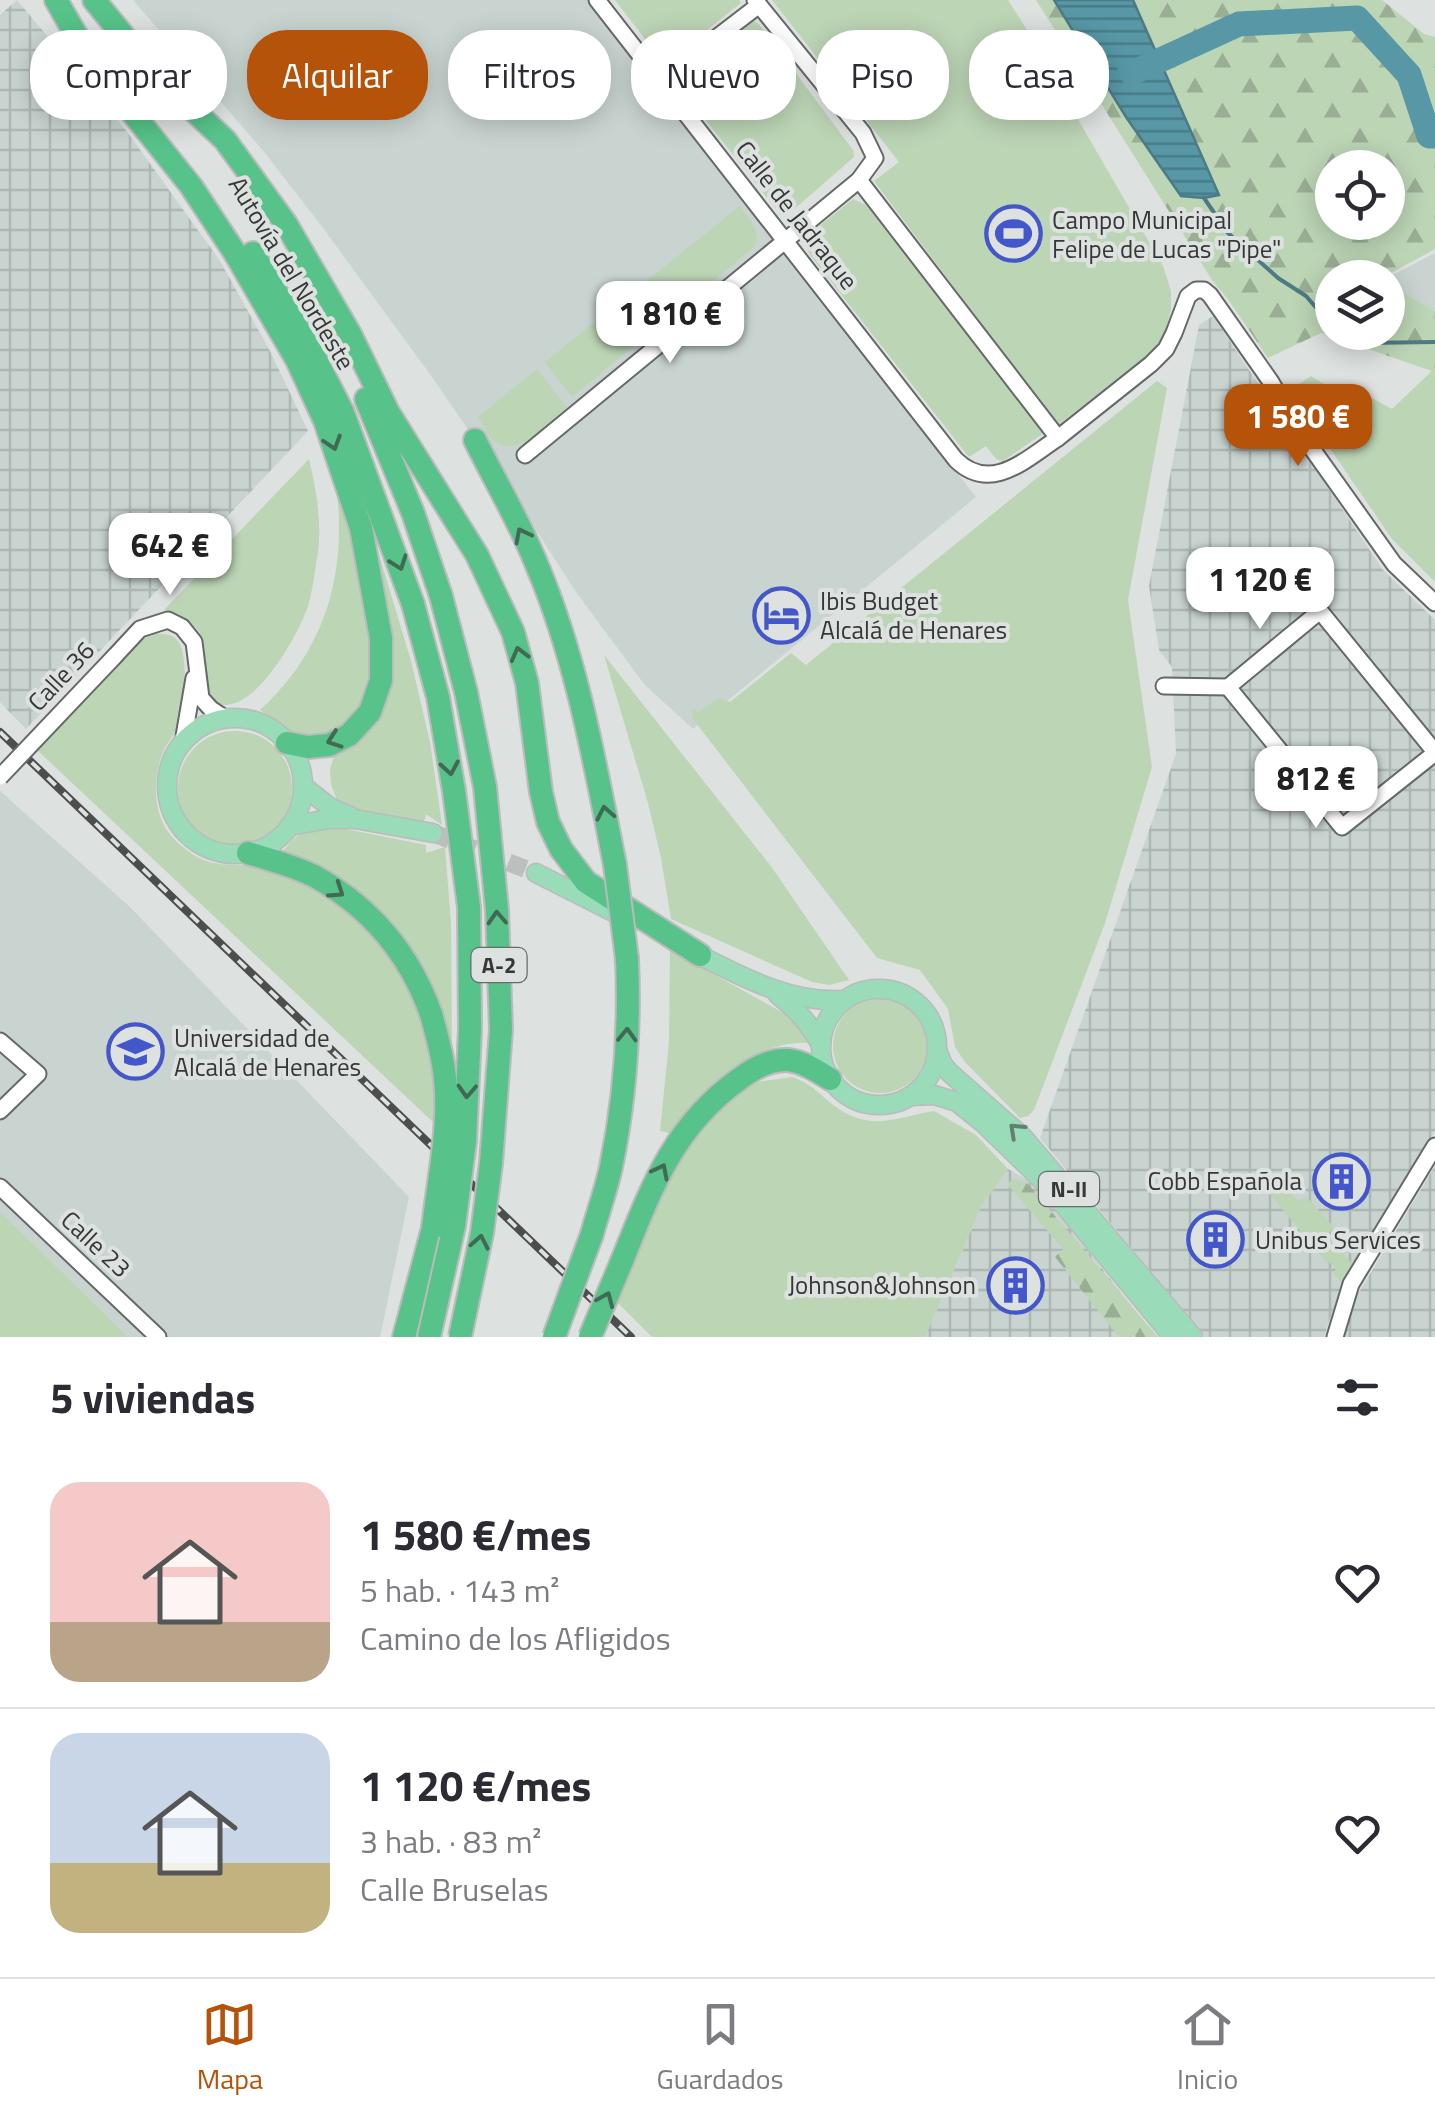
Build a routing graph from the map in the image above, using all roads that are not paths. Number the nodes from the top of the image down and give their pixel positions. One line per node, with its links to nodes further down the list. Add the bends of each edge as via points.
1 (94, 0): 5 (highway, A-2)
2 (598, 0): 7 (street, Calle de Jadraque)
3 (757, 2): 6 (street); 11 (street, via 863,133 874,158)
4 (58, 3): 22 (highway, one-way to 22, via 92,61 191,186 288,344 325,421 361,528 381,638 381,680 370,712 350,735 329,745); 46 (highway, Autovía del Nordeste / A-2, one-way to 46, bridge, via 188,160 312,352 343,413 413,604 438,697 469,908 465,1140)
5 (119, 30)
6 (722, 30)
7 (631, 43)
8 (192, 120): 47 (highway, Autovía del Nordeste / A-2, one-way to 8, bridge, via 482,1234 501,1030 498,910 466,692 442,596 406,495 338,341 273,232)
9 (204, 120): 31 (highway, one-way to 9, via 586,882 561,849 541,792 513,632 477,555 388,412 286,224)
10 (691, 120): 12 (street, Calle de Jadraque)
11 (859, 180): 12 (street); 13 (street)
12 (785, 240): 13 (street, Calle de Jadraque, via 966,470 990,476); 15 (street)
13 (1058, 438): 16 (street, via 1166,349 1188,296 1204,290 1394,564)
14 (475, 440): 48 (highway, one-way to 14, bridge, via 610,1168 625,1080 627,959 595,760 567,648 536,563)
15 (526, 455)
16 (1435, 603)
17 (196, 664): 20 (street, Calle 36, via 201,698); 21 (street); 24 (street, Calle 36, bridge, via 194,642 182,627 168,620 140,629)
18 (1164, 686): 19 (street)
19 (1228, 687): 23 (street, via 1320,612); 23 (street, via 1342,828)
20 (226, 719): 21 (main road); 22 (main road, via 256,722)
21 (183, 742): 29 (main road, via 167,781 176,821 207,849)
22 (287, 743): 25 (main road)
23 (1435, 752)
24 (0, 777)
25 (303, 786): 26 (main road); 27 (main road)
26 (355, 819): 27 (main road); 28 (main road)
27 (290, 826): 29 (main road)
28 (433, 833)
29 (248, 854): 42 (highway, one-way to 42, bridge, via 313,876 346,896 393,941 422,989 446,1092)
30 (536, 873): 31 (main road)
31 (700, 955): 32 (main road)
32 (770, 989): 33 (main road, via 822,1002); 35 (main road, via 798,1010)
33 (845, 1000): 35 (main road, via 828,1020); 36 (main road, via 871,990 908,998 926,1014)
34 (0, 1041): 39 (street, via 38,1074)
35 (821, 1046): 37 (main road)
36 (936, 1050): 38 (main road, via 933,1068); 51 (main road, N-II, one-way to 36, via 1024,1136 950,1073)
37 (830, 1079): 38 (main road, via 842,1093 876,1106); 49 (highway, one-way to 37, bridge, via 662,1167 714,1098 769,1063 788,1060)
38 (911, 1096): 50 (main road, N-II, via 957,1102 983,1123 1048,1186)
39 (0, 1111)
40 (1435, 1146): 52 (street, via 1352,1284)
41 (0, 1187): 43 (street, Calle 23)
42 (432, 1228): 44 (highway); 45 (highway)
43 (158, 1337)
44 (404, 1337)
45 (412, 1337)
46 (429, 1337)
47 (460, 1337)
48 (554, 1337)
49 (590, 1337)
50 (1173, 1337)
51 (1194, 1337)
52 (1335, 1337)

